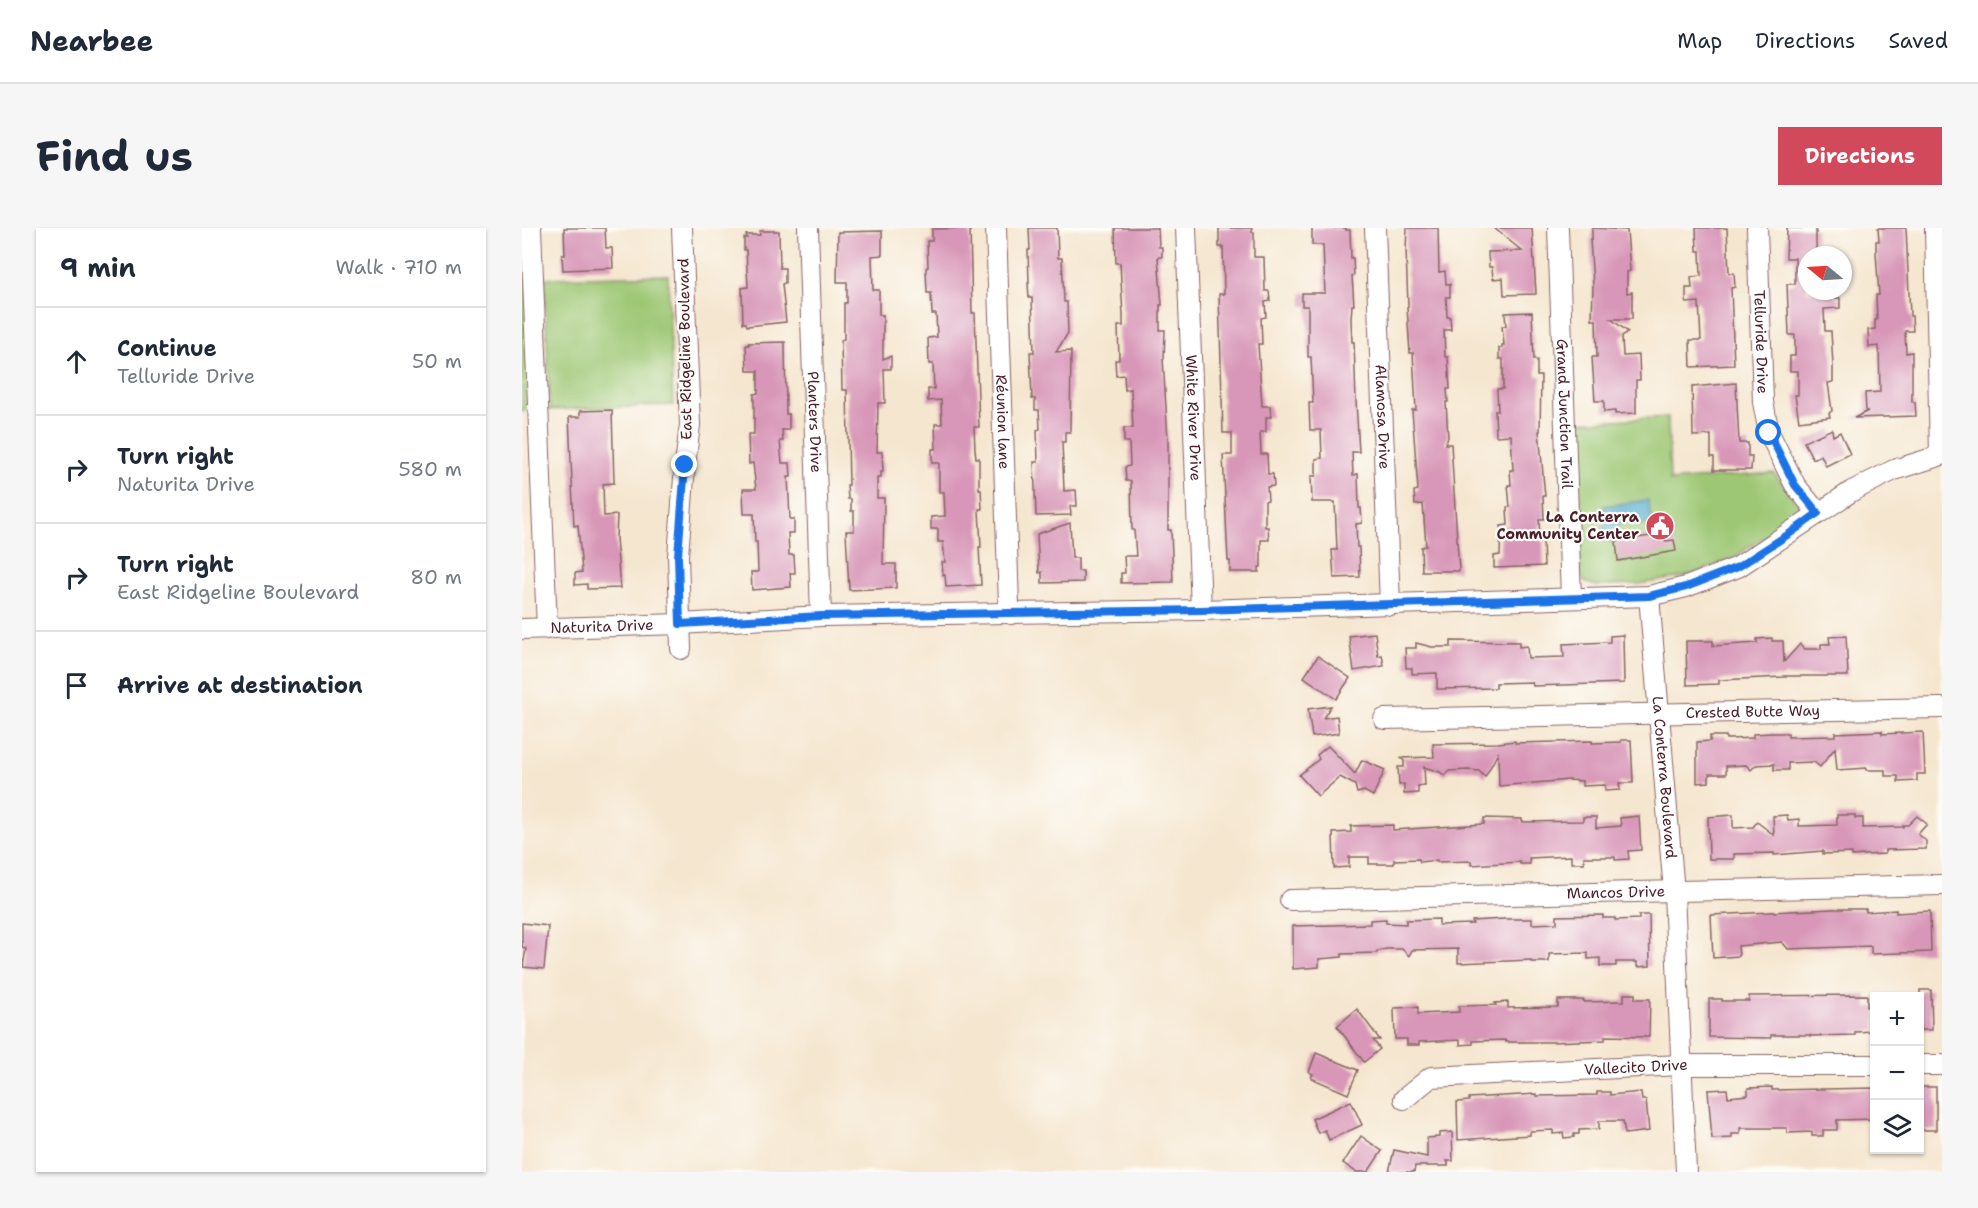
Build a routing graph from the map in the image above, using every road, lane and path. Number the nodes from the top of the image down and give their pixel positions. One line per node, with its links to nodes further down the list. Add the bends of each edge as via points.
1 (531, 228): 20 (street)
2 (682, 228): 18 (street, East Ridgeline Boulevard, via 690,425 678,556)
3 (808, 228): 17 (street, Planters Drive)
4 (996, 228): 16 (street, Réunion lane)
5 (1186, 228): 15 (street, White River Drive)
6 (1375, 228): 14 (street, Alamosa Drive)
7 (1558, 228): 13 (street, Grand Junction Trail)
8 (1757, 228): 11 (street, Telluride Drive, via 1763,402 1769,433 1795,485)
9 (1935, 228): 10 (street)
10 (1941, 455): 11 (street, Naturita Drive, via 1894,470)
11 (1818, 513): 12 (street, Naturita Drive, via 1738,567)
12 (1649, 596): 13 (street, Naturita Drive); 23 (street, La Conterra Boulevard)
13 (1571, 598): 14 (street, Naturita Drive)
14 (1390, 605): 15 (street, Naturita Drive)
15 (1201, 610): 16 (street, Naturita Drive)
16 (1011, 614): 17 (street, Naturita Drive)
17 (821, 616): 18 (street, Naturita Drive)
18 (680, 624): 20 (street, Naturita Drive); 21 (street, East Ridgeline Boulevard)
19 (522, 629): 20 (street, Naturita Drive)
20 (547, 629)
21 (681, 649)
22 (1942, 708): 23 (street, Crested Butte Way)
23 (1658, 713): 24 (street, Crested Butte Way); 26 (street, La Conterra Boulevard)
24 (1384, 719)
25 (1942, 885): 26 (street, Mancos Drive)
26 (1674, 892): 27 (street, Mancos Drive); 28 (street, La Conterra Boulevard)
27 (1290, 900)
28 (1681, 1065): 29 (street, Vallecito Drive); 32 (street, Vallecito Drive, via 1431,1077); 33 (street, La Conterra Boulevard)
29 (1870, 1065)
30 (1924, 1065): 31 (street)
31 (1942, 1065)
32 (1404, 1099)
33 (1686, 1172)

